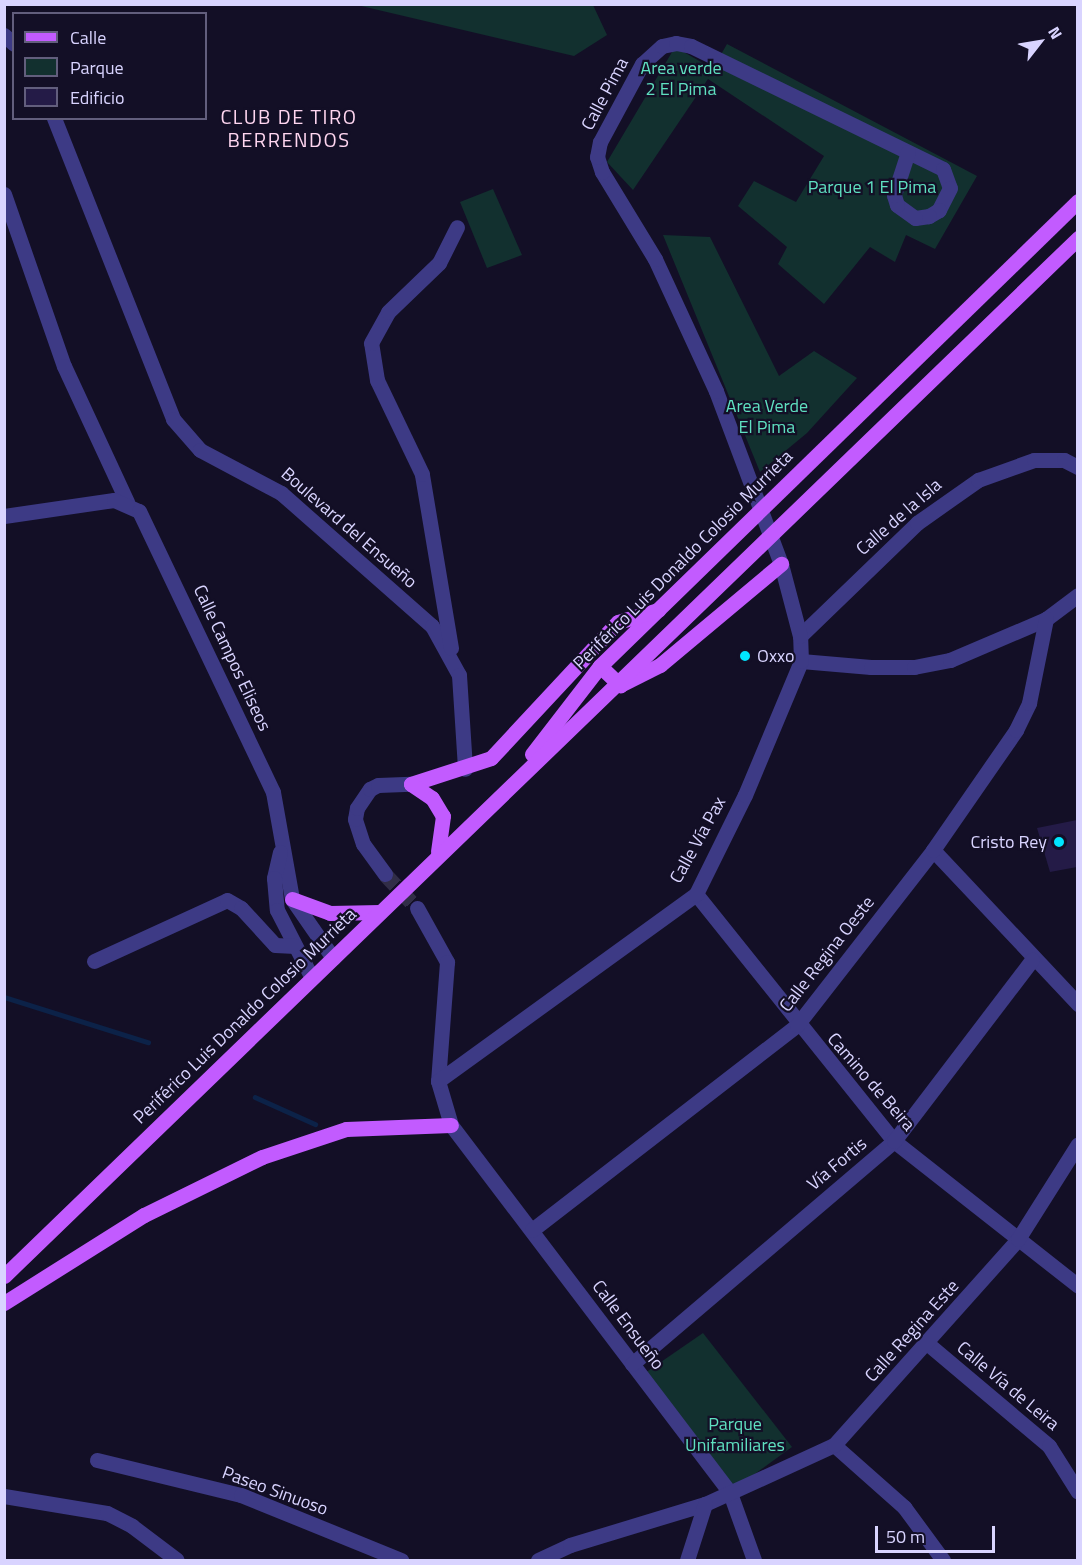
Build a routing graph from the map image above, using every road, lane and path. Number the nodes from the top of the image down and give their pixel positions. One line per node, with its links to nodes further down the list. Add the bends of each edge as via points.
1 (55, 120): 17 (street, Boulevard del Ensueño, via 173,419 200,450 280,493 432,626)
2 (908, 152): 2 (street, Calle Pima, via 943,169 949,177 946,201 929,216 915,218 897,205 894,195); 9 (street, Calle Pima, via 691,46 676,44 662,46 642,64 600,142 597,156 602,171 687,322)
3 (4, 194): 8 (street, Calle Campos Eliseos, via 64,366)
4 (1077, 201): 9 (main road, Periférico Luis Donaldo Colosio Murrieta)
5 (457, 227): 17 (street, via 439,263 388,312 371,343 377,380 422,474)
6 (1077, 238): 11 (main road, Periférico Luis Donaldo Colosio Murrieta)
7 (1077, 467): 16 (street, Calle de la Isla, via 1064,460 1034,460 978,480 917,523)
8 (127, 502): 10 (street); 27 (street, Calle Campos Eliseos, via 148,525 268,782 284,841)
9 (760, 509): 11 (street, Calle Vía Pax); 14 (main road, Periférico Luis Donaldo Colosio Murrieta)
10 (4, 516)
11 (770, 533): 12 (street, Calle Vía Pax); 20 (main road, Periférico Luis Donaldo Colosio Murrieta)
12 (781, 564): 16 (street, Calle Vía Pax); 20 (main road, via 678,653)
13 (1077, 595): 15 (street)
14 (658, 610): 19 (main road, Periférico Luis Donaldo Colosio Murrieta); 21 (main road, via 618,622 501,750)
15 (1046, 619): 18 (street, via 997,643 914,667); 24 (street, Calle Regina Oeste, via 1024,717)
16 (800, 636): 18 (street, Calle Vía Pax)
17 (453, 656): 21 (street, Boulevard del Ensueño, via 459,675)
18 (801, 661): 28 (street, Calle Vía Pax, via 745,795)
19 (600, 666): 20 (main road); 22 (main road, Periférico Luis Donaldo Colosio Murrieta)
20 (620, 686): 22 (main road, Periférico Luis Donaldo Colosio Murrieta)
21 (465, 770): 23 (main road)
22 (510, 783): 25 (main road, Periférico Luis Donaldo Colosio Murrieta)
23 (411, 784): 25 (main road, via 432,798 443,816); 26 (street, via 378,785 370,789 357,808 363,844)
24 (933, 850): 34 (street); 38 (street, Calle Regina Oeste)
25 (437, 854): 31 (main road, Periférico Luis Donaldo Colosio Murrieta)
26 (385, 874)
27 (280, 881): 29 (street); 32 (street, Calle Campos Eliseos, via 277,910)
28 (696, 894): 38 (street, Camino de Beira); 39 (street, Calle Vía Pax)
29 (292, 899): 31 (main road, via 330,913); 33 (street)
30 (417, 908): 39 (street, via 447,962)
31 (380, 912): 33 (main road, Periférico Luis Donaldo Colosio Murrieta)
32 (295, 946): 35 (street, via 275,945 241,908 227,900); 36 (street, Calle Campos Eliseos)
33 (333, 958): 36 (main road, Periférico Luis Donaldo Colosio Murrieta)
34 (1032, 960): 37 (street); 41 (street, Vía Fortis)
35 (94, 961)
36 (312, 978): 45 (main road, Periférico Luis Donaldo Colosio Murrieta)
37 (1077, 1004)
38 (797, 1025): 41 (street, Camino de Beira); 43 (street, Calle Regina Oeste)
39 (438, 1081): 40 (street)
40 (451, 1125): 43 (street, Calle Ensueño); 47 (main road, via 346,1129 262,1157 144,1215)
41 (894, 1142): 44 (street, Camino de Beira); 49 (street, Vía Fortis)
42 (1077, 1144): 44 (street, Calle Regina Este)
43 (532, 1230): 49 (street, Calle Ensueño)
44 (1018, 1239): 46 (street, Camino de Beira); 48 (street, Calle Regina Este)
45 (4, 1275)
46 (1077, 1286)
47 (4, 1303)
48 (928, 1344): 50 (street, Calle Regina Este); 52 (street, Calle Vía de Leira, via 1049,1446)
49 (632, 1364): 53 (street, Calle Ensueño)
50 (834, 1445): 53 (street, Calle Regina Este); 61 (street, via 904,1507)
51 (97, 1460): 57 (street, Paseo Sinuoso, via 241,1496)
52 (1077, 1492)
53 (730, 1493): 55 (street); 60 (street, Calle Ensueño)
54 (4, 1496): 56 (street, via 106,1513 132,1526)
55 (705, 1504): 58 (street, via 570,1545); 59 (street)
56 (177, 1560)
57 (401, 1560)
58 (538, 1560)
59 (687, 1560)
60 (754, 1560)
61 (943, 1560)

